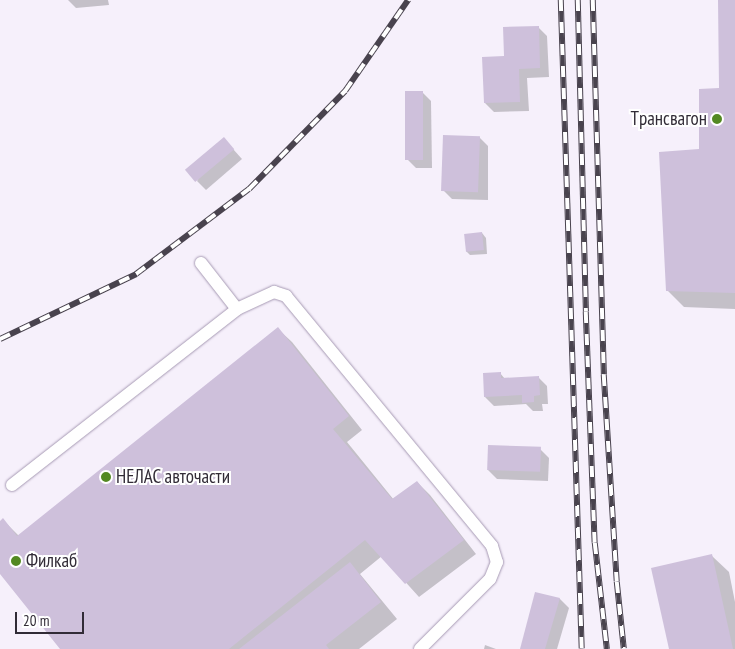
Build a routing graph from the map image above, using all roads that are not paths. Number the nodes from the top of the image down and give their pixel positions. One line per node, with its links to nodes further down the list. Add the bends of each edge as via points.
1 (201, 263): 2 (lane)
2 (238, 309): 3 (lane); 4 (lane, via 274,292 286,296 492,546 497,562 490,579)
3 (12, 485)
4 (420, 649)

